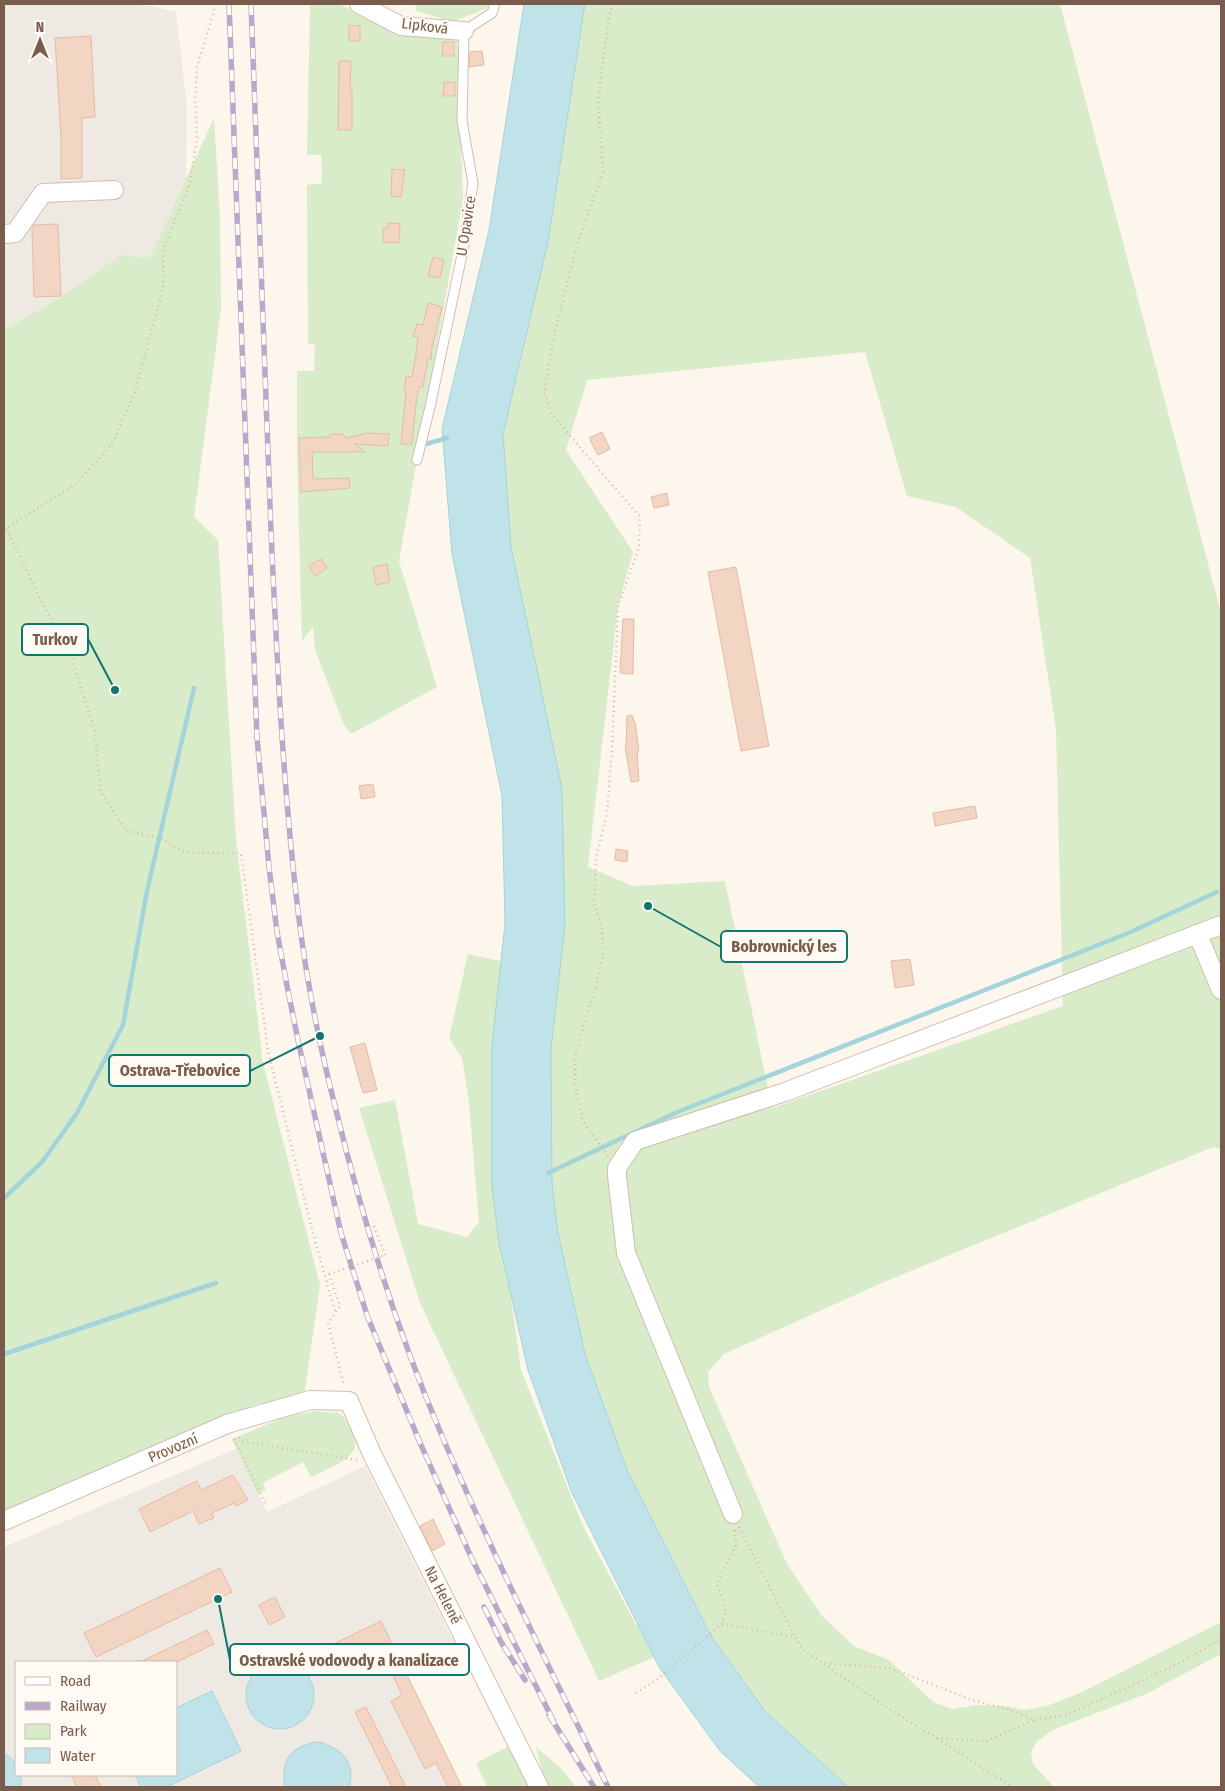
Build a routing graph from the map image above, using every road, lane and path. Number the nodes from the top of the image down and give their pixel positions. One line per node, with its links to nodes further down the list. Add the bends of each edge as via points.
1 (216, 4): 9 (path, via 197,67 197,137 190,184 163,250 162,288 135,392 112,444 77,483)
2 (359, 4): 5 (street, Lipková, via 401,26)
3 (495, 4): 5 (lane, via 492,14)
4 (614, 4): 13 (path, via 609,17 598,101 603,172 577,245 555,331 544,392 552,415 640,517 639,547 618,606 607,813 596,858 594,904 602,927 603,954 575,1057 575,1085 583,1122)
5 (464, 31): 8 (lane, U Opavice, via 462,121 473,183 463,250)
6 (114, 190): 7 (street, via 43,193 15,233)
7 (4, 234)
8 (417, 460)
9 (5, 529): 15 (path, via 69,650 95,731 100,792 126,831 163,839 181,851 242,852 268,1051)
10 (1221, 925): 11 (street)
11 (1198, 935): 12 (street); 13 (street, via 785,1092 635,1141)
12 (1221, 990)
13 (617, 1168): 21 (street, via 626,1253)
14 (374, 1226): 15 (path, bridge, via 384,1255 329,1274 340,1306)
15 (336, 1312): 16 (path, via 328,1323)
16 (349, 1401): 22 (street, Provozní, via 310,1400 228,1424); 30 (street, Na Heleně, via 376,1462)
17 (236, 1435): 19 (path, via 246,1442)
18 (234, 1439): 20 (path)
19 (358, 1460)
20 (265, 1503)
21 (733, 1514): 23 (path, via 736,1546 717,1584 726,1610); 24 (path)
22 (4, 1521)
23 (722, 1624): 24 (path); 27 (path, via 655,1682)
24 (795, 1637): 26 (path, via 804,1651)
25 (1221, 1640): 28 (path, via 1178,1664 1066,1716)
26 (823, 1663): 28 (path, via 890,1668); 29 (path)
27 (636, 1693)
28 (1034, 1720): 29 (path, via 987,1741)
29 (936, 1738): 31 (path)
30 (539, 1787)
31 (1013, 1787)

